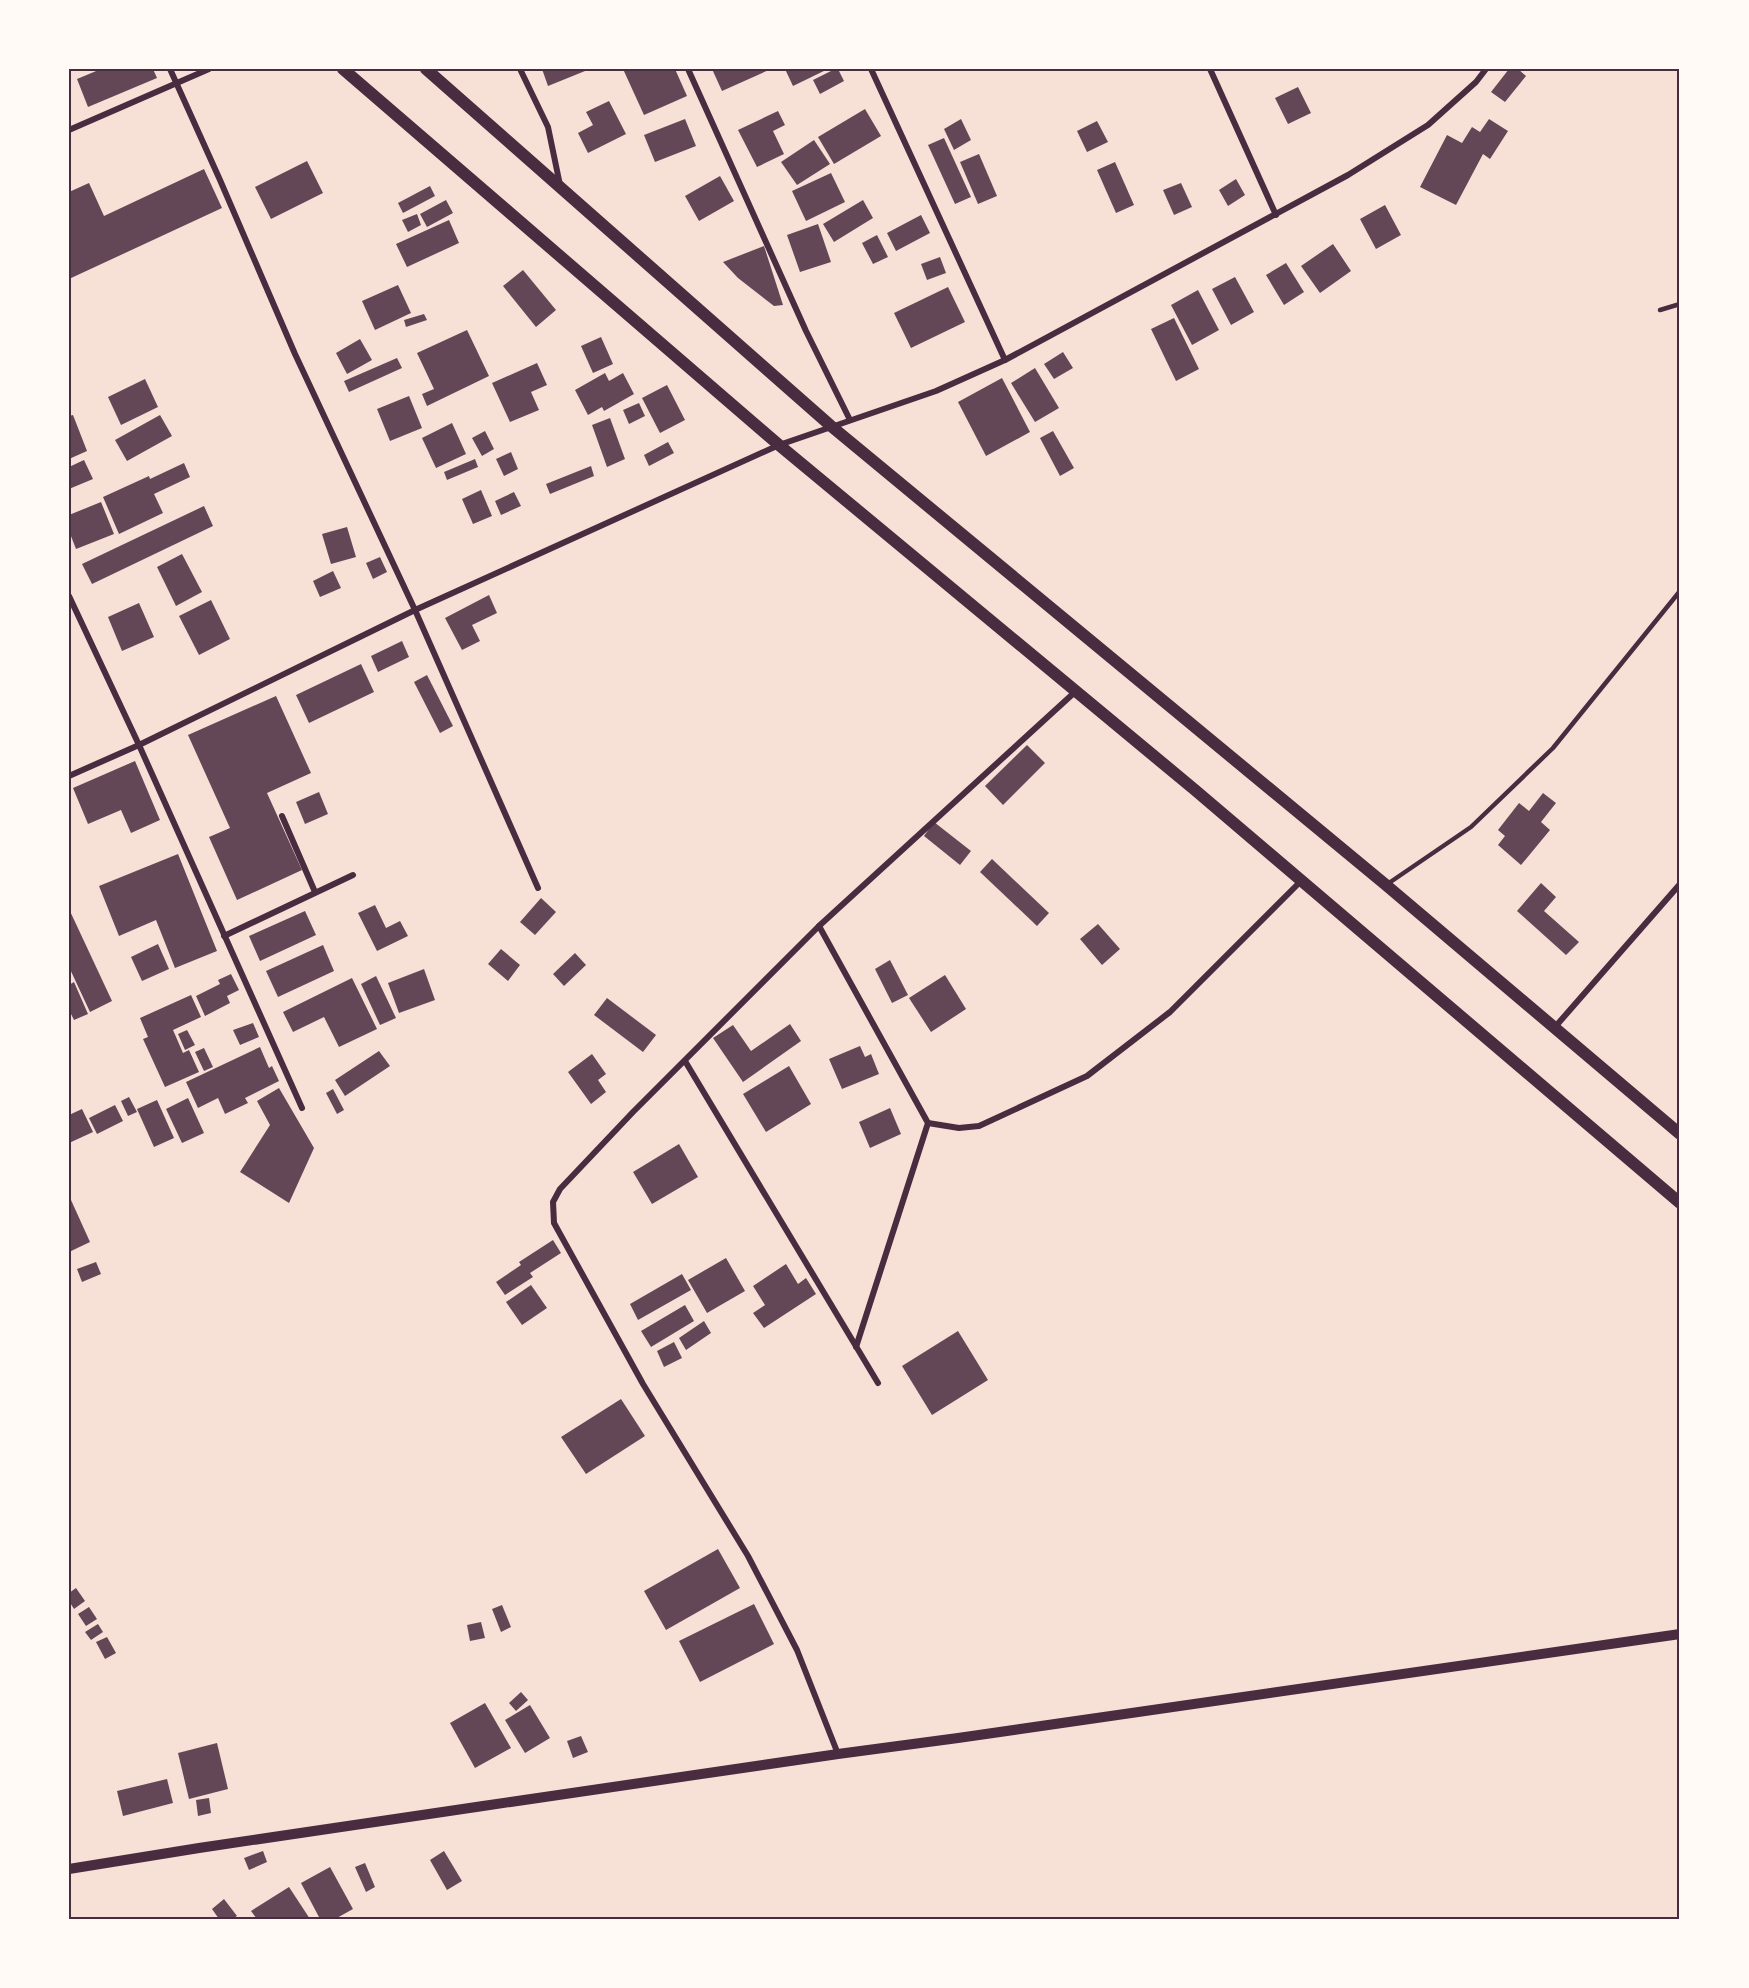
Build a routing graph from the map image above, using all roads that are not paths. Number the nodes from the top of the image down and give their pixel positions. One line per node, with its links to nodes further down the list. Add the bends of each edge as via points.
1 (170, 69): 10 (street)
2 (209, 69): 10 (street)
3 (343, 69): 19 (main road)
4 (426, 69): 12 (main road)
5 (519, 69): 12 (street, via 548,127)
6 (688, 69): 17 (street)
7 (871, 69): 16 (street)
8 (1209, 69): 13 (street)
9 (1486, 69): 13 (street, via 1428,125)
10 (176, 84): 11 (street); 22 (street, via 295,354)
11 (69, 130)
12 (561, 189): 18 (main road)
13 (1276, 215): 16 (street)
14 (1680, 304): 15 (lane)
15 (1660, 310)
16 (1005, 360): 17 (street, via 936,391)
17 (850, 420): 18 (street)
18 (831, 426): 19 (street); 30 (main road)
19 (780, 445): 22 (street); 23 (main road)
20 (1680, 591): 30 (lane, via 1553,748 1471,827)
21 (69, 596): 24 (street)
22 (415, 610): 24 (street); 31 (street)
23 (1075, 692): 28 (main road); 33 (street)
24 (139, 744): 25 (street); 34 (street)
25 (69, 776)
26 (282, 816): 32 (street)
27 (353, 875): 32 (street)
28 (1301, 881): 38 (street, via 1170,1012 1087,1076 979,1126 960,1128); 40 (main road)
29 (1680, 884): 35 (street)
30 (1386, 885): 35 (main road)
31 (538, 888)
32 (315, 892): 34 (street)
33 (819, 926): 36 (street); 38 (street)
34 (224, 936): 37 (street)
35 (1555, 1027): 39 (main road)
36 (685, 1061): 41 (street); 44 (street, via 560,1189 553,1202 554,1222 643,1384 748,1556 797,1650)
37 (302, 1108)
38 (928, 1123): 41 (street)
39 (1680, 1134)
40 (1680, 1203)
41 (856, 1347): 42 (street)
42 (878, 1383)
43 (1680, 1634): 44 (street)
44 (838, 1754): 45 (street)
45 (69, 1869)

